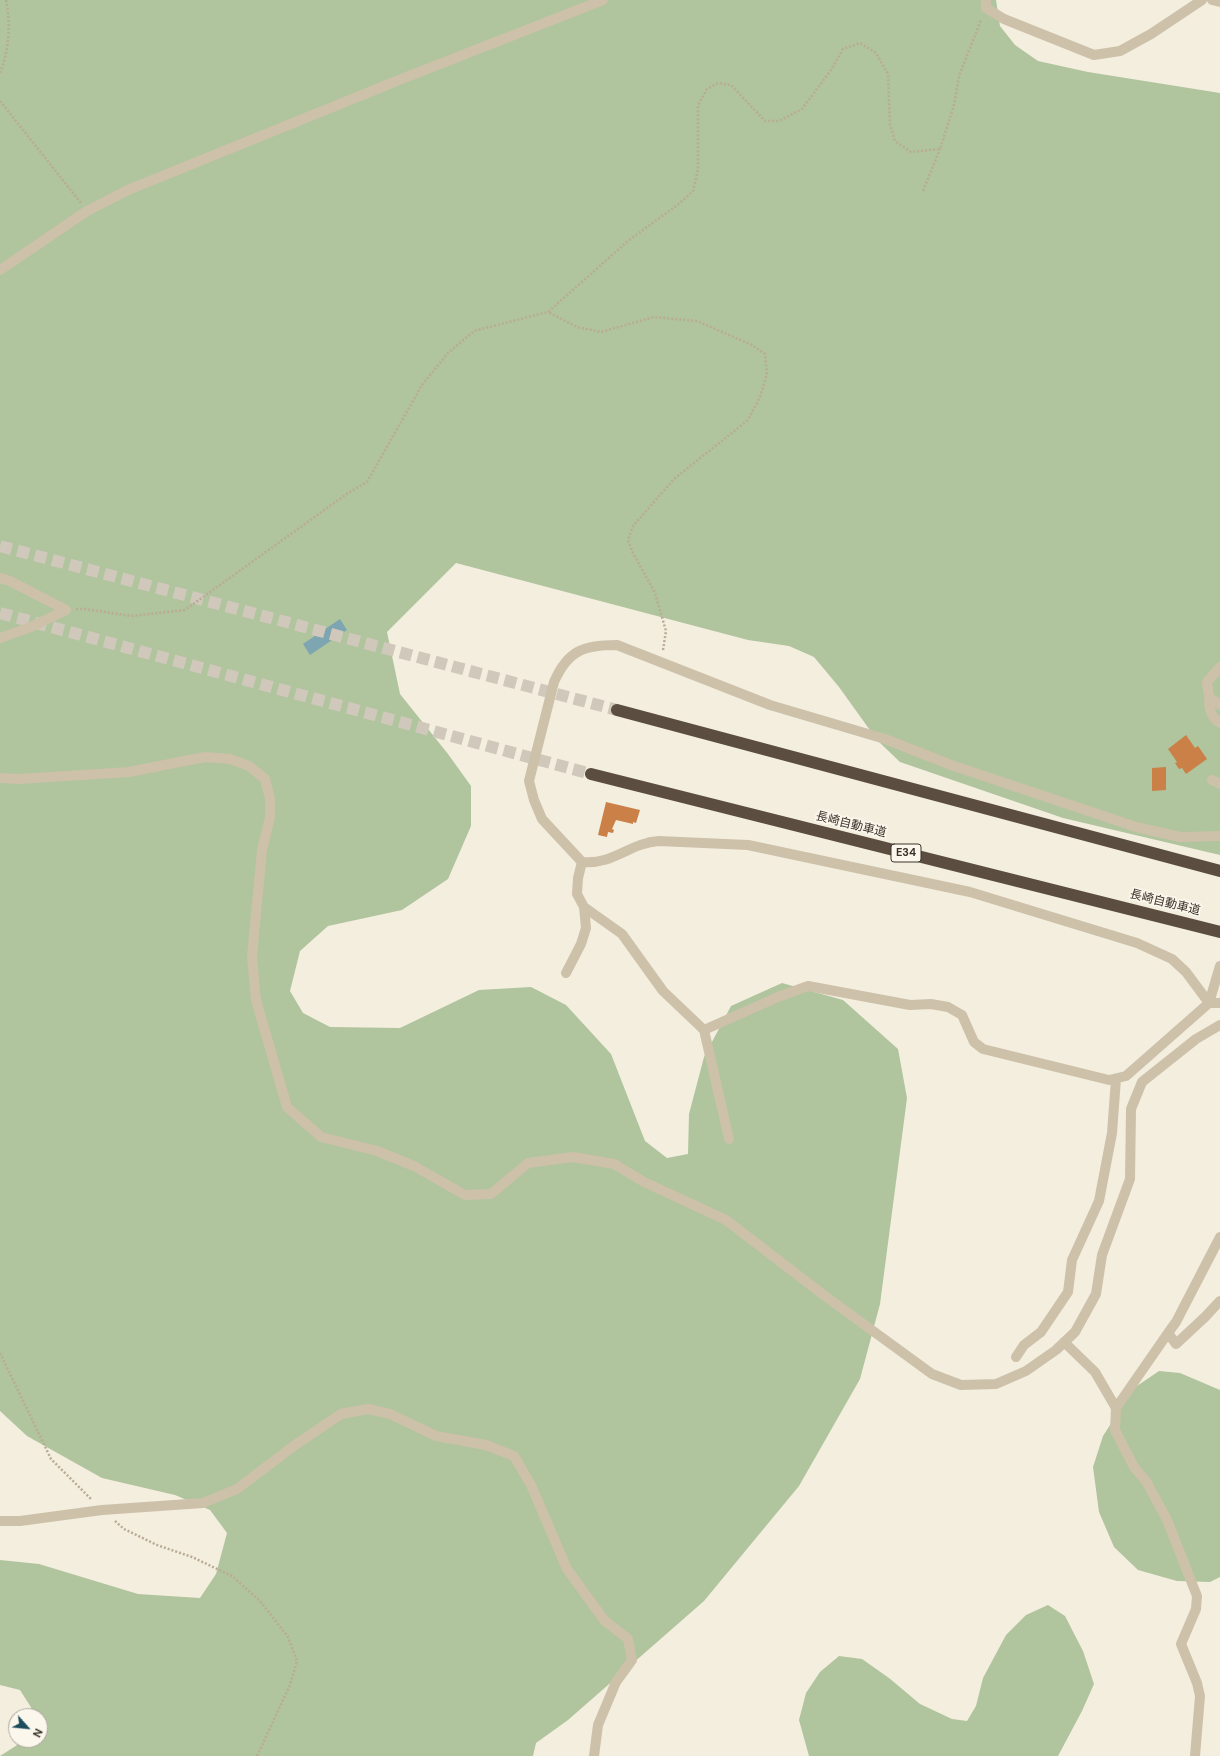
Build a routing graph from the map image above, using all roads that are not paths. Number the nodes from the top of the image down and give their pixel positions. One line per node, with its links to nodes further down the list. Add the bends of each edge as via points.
1 (603, 0): 6 (street, via 128,190 87,211)
2 (1202, 0): 5 (street, via 1120,51 1094,55 1004,19)
3 (1212, 0): 4 (street)
4 (1220, 2)
5 (986, 4)
6 (0, 270)
7 (0, 578): 8 (street, via 66,610 31,628)
8 (0, 638)
9 (1220, 667): 10 (street, via 1207,682)
10 (1209, 697): 11 (street); 13 (street, via 1209,710)
11 (1220, 705)
12 (617, 710): 18 (highway)
13 (1220, 724)
14 (592, 774): 20 (highway, 長崎自動車道 / E34)
15 (0, 778): 32 (street, via 129,772 204,757 230,759 249,766 265,779 270,799 270,817 262,850 252,956 256,1000 287,1107 321,1137 377,1151 414,1166 465,1195 491,1194 528,1163 573,1157 614,1164 644,1182 726,1220 932,1374 961,1385 996,1384 1026,1371)
16 (1220, 836): 17 (street, via 1180,837 1136,827 951,765 885,739 770,705 617,645 599,645 583,648 561,667 554,682 529,781 542,819)
17 (582, 862): 19 (street, via 577,894); 23 (street, via 606,860 646,842 748,846 970,892 1137,943 1172,959 1186,972)
18 (1220, 871)
19 (584, 907): 22 (street, via 586,928); 26 (street, via 622,934 664,991)
20 (1220, 932)
21 (1220, 966): 23 (street)
22 (566, 973)
23 (1209, 1003): 24 (street); 27 (street, via 1126,1076)
24 (1220, 1004)
25 (1220, 1025): 32 (street, via 1196,1039 1142,1082 1131,1109 1130,1179 1102,1255 1096,1294 1075,1332)
26 (704, 1030): 27 (street, via 808,986 910,1005 931,1004 948,1007 962,1015 974,1042 983,1049 1109,1080); 28 (street)
27 (1116, 1078): 33 (street, via 1112,1133 1099,1201 1072,1260 1068,1292 1041,1332 1024,1345)
28 (730, 1140)
29 (1220, 1237): 31 (street)
30 (1220, 1301): 31 (street, via 1176,1344)
31 (1168, 1333): 34 (street)
32 (1064, 1342): 34 (street, via 1094,1372)
33 (1016, 1356)
34 (1116, 1408): 37 (street, via 1115,1430 1134,1467 1146,1481 1167,1520 1198,1596 1196,1609 1181,1644 1198,1683 1200,1696)
35 (0, 1521): 36 (street, via 203,1503 237,1489 341,1414 368,1409 390,1414 436,1436 486,1445 514,1456 531,1484 567,1569 604,1620 628,1639 632,1660 616,1682 598,1725)
36 (594, 1756)
37 (1195, 1756)

